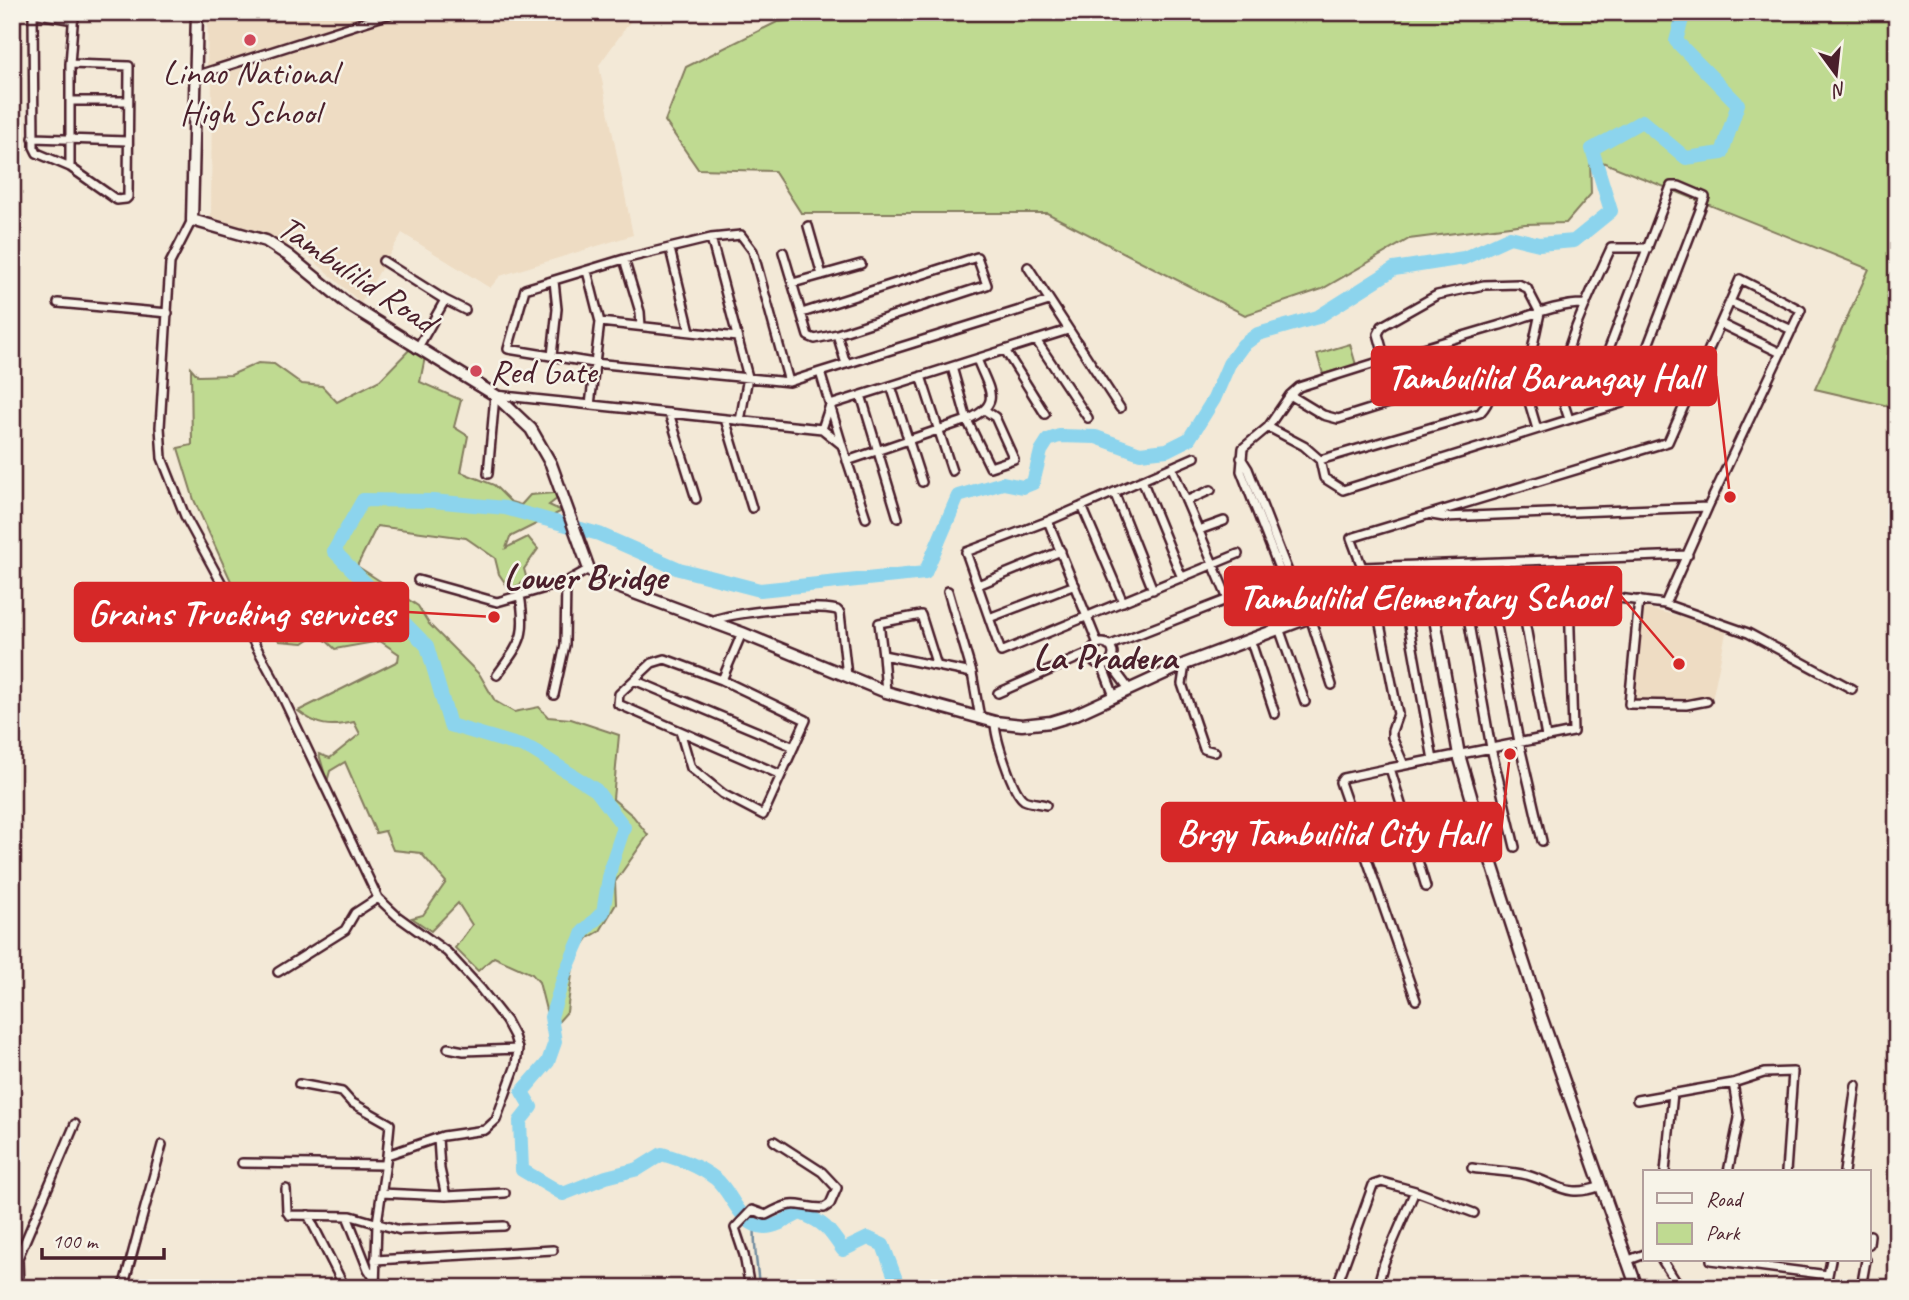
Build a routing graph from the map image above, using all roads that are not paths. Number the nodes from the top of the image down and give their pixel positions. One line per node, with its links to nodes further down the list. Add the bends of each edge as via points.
1 (197, 12): 5 (street)
2 (396, 12): 5 (street)
3 (74, 16): 4 (street); 8 (street, via 33,13)
4 (70, 64): 6 (street); 7 (street, via 129,66)
5 (195, 76): 12 (street)
6 (71, 101): 7 (street); 9 (street)
7 (128, 101): 10 (street)
8 (33, 138): 9 (street); 11 (street, via 37,153)
9 (71, 139): 10 (street); 11 (street)
10 (127, 141): 11 (street, via 125,200 117,200)
11 (70, 167)
12 (192, 220): 32 (street, via 170,263); 44 (street, Tambulilid Road, via 266,241 349,305)
13 (808, 226): 23 (street)
14 (711, 238): 16 (street); 42 (street); 58 (street, via 741,235 753,250)
15 (1648, 248): 30 (street, via 1611,248); 66 (street, via 1597,380); 66 (street, via 1671,186 1705,197 1630,391 1622,403)
16 (670, 249): 18 (street); 40 (street)
17 (783, 252): 25 (street)
18 (624, 259): 22 (street); 37 (street)
19 (383, 261): 26 (street)
20 (861, 264): 23 (street)
21 (1028, 267): 27 (street)
22 (587, 271): 24 (street); 35 (street)
23 (822, 275): 25 (street)
24 (554, 281): 47 (street, via 557,309); 47 (street, via 525,289 508,349)
25 (793, 284): 33 (street)
26 (445, 300): 31 (street); 44 (street)
27 (1049, 301): 38 (street); 52 (street)
28 (1730, 302): 36 (street); 39 (street); 39 (street, via 1740,279 1801,310)
29 (58, 303): 32 (street)
30 (1586, 304): 34 (street); 72 (street, via 1561,388)
31 (465, 310)
32 (168, 313): 175 (street, via 160,427 169,479 276,683)
33 (802, 313): 41 (street, via 812,338); 41 (street, via 978,257 987,285)
34 (1540, 313): 49 (street); 49 (street, via 1527,288 1518,284 1483,285 1437,295 1382,326 1378,334); 50 (street)
35 (600, 322): 37 (street); 51 (street)
36 (1721, 324): 46 (street); 97 (street, via 1668,442)
37 (640, 326): 40 (street)
38 (1068, 330): 43 (street); 65 (street)
39 (1792, 330): 46 (street)
40 (690, 331): 42 (street)
41 (837, 334): 52 (street)
42 (737, 337): 57 (street)
43 (1036, 340): 45 (street); 70 (street)
44 (417, 349): 60 (street, Tambulilid Road)
45 (1005, 350): 48 (street); 69 (street)
46 (1781, 353): 95 (street)
47 (552, 356): 51 (street)
48 (977, 359): 53 (street); 67 (street, via 990,394)
49 (1385, 359): 62 (street, via 1299,387)
50 (1530, 359): 54 (street); 78 (street, via 1526,392)
51 (594, 363): 57 (street); 63 (street)
52 (846, 364): 55 (street)
53 (952, 367): 56 (street); 73 (street)
54 (1492, 371): 62 (street, via 1338,419); 83 (street, via 1492,392 1480,413)
55 (820, 372): 58 (street); 64 (street)
56 (921, 376): 59 (street); 77 (street)
57 (748, 377): 58 (street); 74 (street)
58 (789, 382)
59 (891, 386): 61 (street); 79 (street)
60 (495, 395): 63 (street); 87 (street); 108 (street, Tambulilid Road, via 531,429 554,470)
61 (861, 395): 64 (street); 81 (street)
62 (1290, 395): 75 (street)
63 (590, 405): 68 (street)
64 (830, 405): 76 (street); 80 (street)
65 (1120, 408)
66 (1603, 408): 72 (street)
67 (986, 411): 73 (street); 73 (street, via 995,417 1014,460 990,467)
68 (669, 413): 71 (street); 92 (street)
69 (1045, 414)
70 (1088, 418)
71 (725, 419): 74 (street); 96 (street)
72 (1569, 419): 78 (street)
73 (967, 420): 77 (street)
74 (740, 421): 76 (street)
75 (1268, 427): 83 (street); 131 (street, via 1243,448 1241,471)
76 (822, 429): 80 (street)
77 (940, 429): 79 (street); 86 (street)
78 (1537, 429): 83 (street, via 1343,490 1324,478)
79 (908, 440): 81 (street); 89 (street)
80 (842, 445): 84 (street)
81 (877, 451): 84 (street); 99 (street)
82 (1195, 457): 85 (street)
83 (1320, 460)
84 (847, 461): 98 (street)
85 (1172, 468): 88 (street); 93 (street)
86 (952, 471)
87 (488, 474)
88 (1142, 480): 91 (street); 109 (street)
89 (922, 482)
90 (1211, 490): 93 (street)
91 (1114, 492): 94 (street); 115 (street)
92 (696, 499)
93 (1186, 501): 102 (street)
94 (1082, 506): 100 (street); 124 (street)
95 (1708, 507): 97 (street); 105 (street)
96 (752, 508)
97 (1429, 514): 107 (street, via 1350,538)
98 (866, 518)
99 (898, 518)
100 (1048, 520): 103 (street); 113 (street, via 967,552)
101 (1224, 521): 102 (street)
102 (1199, 530): 106 (street)
103 (1061, 551): 112 (street); 113 (street)
104 (1238, 554): 106 (street)
105 (1688, 555): 107 (street); 128 (street)
106 (1214, 565): 109 (street); 120 (street)
107 (1362, 568): 127 (street)
108 (589, 569): 111 (street); 132 (street, via 610,584)
109 (1182, 578): 115 (street)
110 (418, 580): 117 (street, via 497,602)
111 (566, 582): 117 (street); 153 (street, via 565,645)
112 (1075, 585): 129 (street); 130 (street)
113 (978, 586): 130 (street)
114 (1257, 588): 120 (street)
115 (1153, 590): 124 (street)
116 (948, 591): 143 (street)
117 (520, 595): 144 (street, via 524,632)
118 (1569, 597): 119 (street); 122 (street); 161 (street, via 1573,732)
119 (1521, 598): 121 (street); 161 (street)
120 (1228, 599): 137 (street)
121 (1492, 600): 123 (street); 162 (street)
122 (1639, 600): 128 (street); 155 (street, via 1629,704)
123 (1465, 601): 125 (street); 164 (street)
124 (1123, 602): 129 (street)
125 (1432, 602): 126 (street); 166 (street)
126 (1405, 603): 127 (street); 167 (street)
127 (1376, 604): 131 (street); 168 (street, via 1398,714 1392,737)
128 (1665, 604): 150 (street, via 1748,633)
129 (1088, 617): 130 (street, via 1001,652); 136 (street)
130 (989, 618)
131 (1305, 618): 133 (street); 148 (street)
132 (711, 621): 134 (street); 145 (street, via 752,612 837,610)
133 (1279, 628): 135 (street); 156 (street)
134 (742, 632): 145 (street); 147 (street)
135 (1250, 639): 141 (street); 157 (street)
136 (1098, 644): 137 (street); 138 (street)
137 (1108, 646): 140 (street, via 1112,656)
138 (1091, 652): 140 (street, via 1095,662); 152 (street)
139 (883, 655): 142 (street); 142 (street, via 879,623 921,615); 151 (street)
140 (1105, 664): 149 (street); 154 (street)
141 (1185, 664): 149 (street); 165 (street, via 1182,684 1204,749)
142 (937, 666): 143 (street)
143 (972, 673): 158 (street)
144 (497, 675)
145 (847, 676): 151 (street)
146 (634, 680): 147 (street, via 652,663 665,659); 160 (street, via 619,694 618,704); 163 (street)
147 (722, 681): 163 (street, via 806,720)
148 (1332, 685)
149 (1129, 689): 154 (street)
150 (1852, 689)
151 (886, 692): 158 (street)
152 (998, 693)
153 (554, 695)
154 (1114, 696): 159 (street, via 1051,722)
155 (1707, 701)
156 (1304, 702)
157 (1275, 714)
158 (981, 718): 159 (street)
159 (995, 722): 171 (street, via 998,744 1017,792 1026,800)
160 (680, 731): 170 (street); 170 (street, via 691,768 723,794 763,815)
161 (1546, 737): 162 (street)
162 (1519, 742): 164 (street); 172 (street)
163 (793, 747): 170 (street)
164 (1491, 748): 166 (street); 173 (street)
165 (1215, 751)
166 (1459, 755): 167 (street); 197 (street, via 1538,1006)
167 (1433, 760): 168 (street)
168 (1404, 765): 169 (street)
169 (1390, 768): 174 (street); 177 (street, via 1340,782)
170 (781, 775)
171 (1046, 805)
172 (1542, 841)
173 (1515, 847)
174 (1426, 887)
175 (378, 898): 176 (street, via 355,913 345,930); 179 (street, via 447,951 506,1021)
176 (278, 972)
177 (1416, 1000)
178 (448, 1048): 179 (street)
179 (518, 1049): 186 (street, via 496,1120 485,1130)
180 (1733, 1083): 183 (street); 194 (street, via 1739,1118); 195 (street, via 1764,1073 1793,1072)
181 (299, 1084): 189 (street, via 342,1092 390,1125)
182 (1856, 1085): 196 (street)
183 (1673, 1093): 184 (street); 193 (street)
184 (1637, 1100)
185 (75, 1124): 218 (street, via 18,1258)
186 (438, 1138): 189 (street); 202 (street)
187 (774, 1141): 222 (street, via 822,1172 837,1188 824,1208 793,1203 766,1215 752,1210 737,1223)
188 (162, 1145): 219 (street)
189 (387, 1155): 191 (street)
190 (242, 1163): 191 (street)
191 (385, 1165): 200 (street)
192 (1472, 1167): 197 (street, via 1525,1175 1583,1193)
193 (1665, 1170)
194 (1728, 1170)
195 (1786, 1170)
196 (1844, 1170)
197 (1601, 1185): 211 (street)
198 (286, 1189): 204 (street, via 287,1214)
199 (1415, 1192): 203 (street); 223 (street, via 1382,1182 1373,1185); 224 (street)
200 (381, 1193): 202 (street); 206 (street)
201 (505, 1193): 202 (street)
202 (446, 1196)
203 (1474, 1213)
204 (307, 1215): 205 (street); 220 (street)
205 (347, 1216): 206 (street); 217 (street)
206 (377, 1223): 207 (street, via 400,1230); 210 (street)
207 (504, 1226)
208 (553, 1250): 210 (street)
209 (1643, 1255): 211 (street)
210 (375, 1260): 217 (street)
211 (1626, 1261): 225 (street)
212 (1663, 1262): 226 (street)
213 (1741, 1262): 216 (street)
214 (1831, 1262): 216 (street, via 1828,1275)
215 (1866, 1262): 227 (street)
216 (1770, 1264)
217 (375, 1279): 221 (street)
218 (19, 1288)
219 (123, 1288)
220 (345, 1288)
221 (375, 1288)
222 (750, 1288)
223 (1336, 1288)
224 (1377, 1288)
225 (1637, 1288)
226 (1681, 1288)
227 (1861, 1288)

